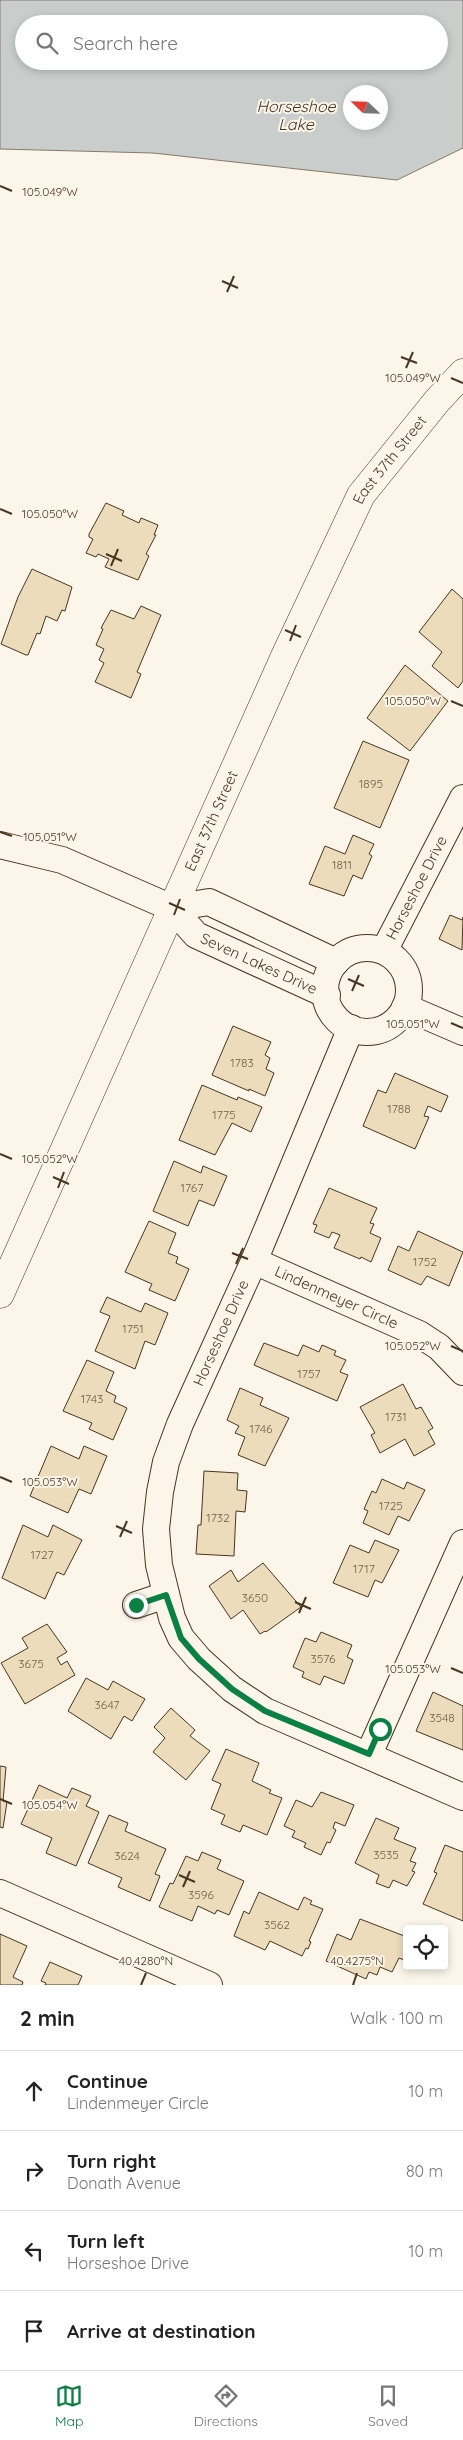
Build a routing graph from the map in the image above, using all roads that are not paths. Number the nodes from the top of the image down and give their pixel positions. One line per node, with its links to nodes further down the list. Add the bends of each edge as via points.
1 (463, 373): 4 (main road, East 37th Street, via 361,495)
2 (463, 798): 5 (street, Horseshoe Drive)
3 (0, 845): 4 (street, Seven Lakes Drive, via 62,860)
4 (172, 908): 6 (street, via 209,902); 7 (street, Seven Lakes Drive, via 196,935); 12 (main road, East 37th Street)
5 (384, 951): 6 (street, via 358,949); 8 (street, via 403,968 408,981)
6 (336, 962): 7 (street, via 329,973)
7 (326, 995): 10 (street)
8 (405, 1007): 9 (street); 10 (street, via 398,1018 382,1028 364,1031)
9 (463, 1032)
10 (346, 1040): 11 (street, Horseshoe Drive)
11 (254, 1261): 13 (street, Lindenmeyer Circle, via 419,1334 439,1347); 15 (street, Horseshoe Drive, via 166,1462 156,1529)
12 (0, 1294)
13 (463, 1372)
14 (463, 1542): 17 (street)
15 (166, 1595): 16 (street); 17 (street, Horseshoe Drive, via 181,1638 232,1689 265,1711)
16 (136, 1605)
17 (369, 1754): 18 (street, Horseshoe Drive)
18 (463, 1797)
19 (0, 1893): 20 (street)
20 (209, 1985)

